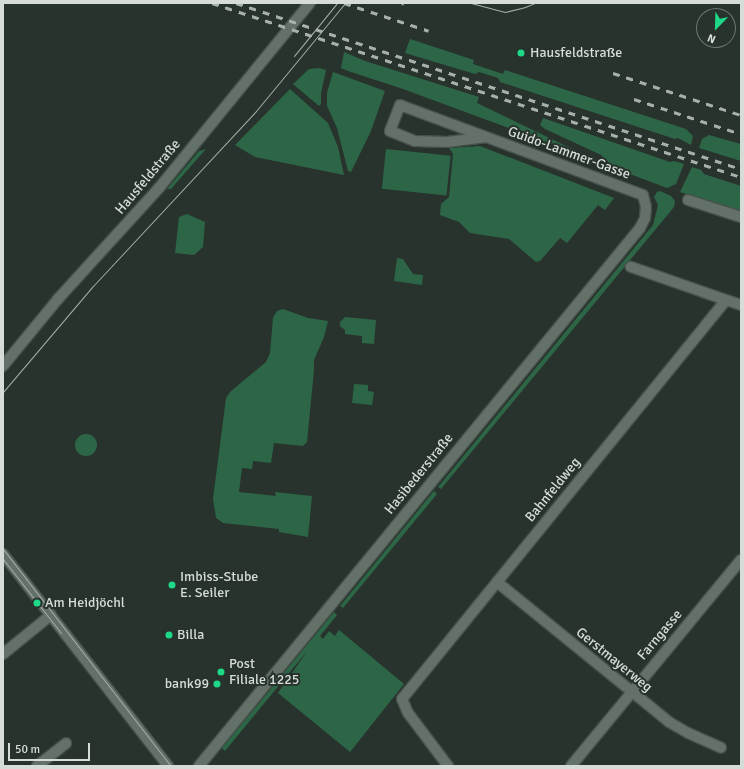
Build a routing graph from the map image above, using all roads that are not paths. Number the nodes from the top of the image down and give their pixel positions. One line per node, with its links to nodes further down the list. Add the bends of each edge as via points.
1 (310, 3): 9 (street, Hausfeldstraße, via 159,188 58,299)
2 (485, 137): 2 (street, Guido-Lammer-Gasse, via 400,105 390,131 415,141 447,142); 3 (street, Guido-Lammer-Gasse)
3 (643, 195): 20 (street, Hasibederstraße, via 646,207 645,218 640,228)
4 (688, 200): 5 (street)
5 (741, 217)
6 (631, 267): 7 (street)
7 (726, 300): 8 (street); 12 (street, Bahnfeldweg)
8 (741, 305)
9 (3, 366)
10 (3, 554): 13 (street)
11 (741, 560): 15 (street, Farngasse)
12 (497, 582): 15 (street, Gerstmayerweg); 21 (street, Bahnfeldweg, via 402,699 408,713)
13 (51, 615): 14 (street); 19 (street)
14 (3, 654)
15 (631, 693): 17 (street, Gerstmayerweg, via 669,722); 22 (street, Farngasse)
16 (66, 743): 18 (street)
17 (721, 748)
18 (37, 766)
19 (168, 766)
20 (199, 766)
21 (448, 766)
22 (571, 766)

